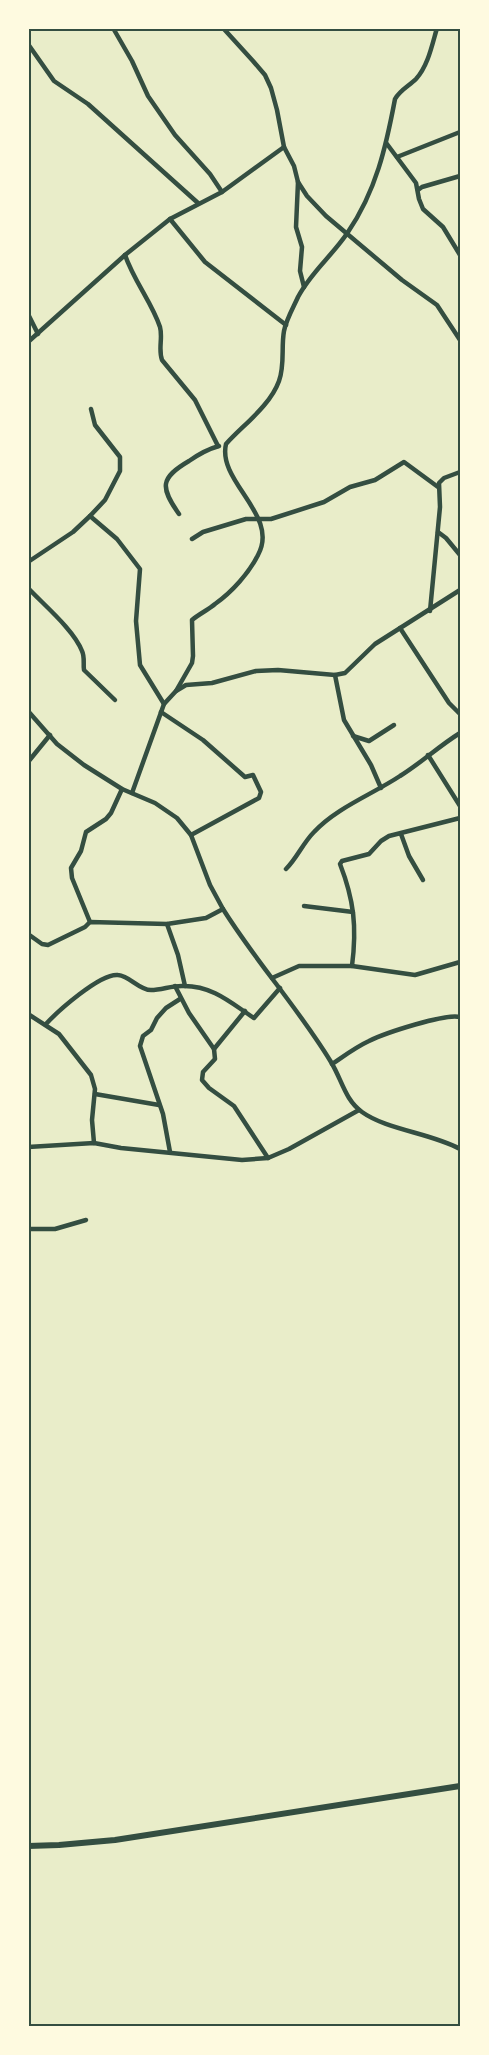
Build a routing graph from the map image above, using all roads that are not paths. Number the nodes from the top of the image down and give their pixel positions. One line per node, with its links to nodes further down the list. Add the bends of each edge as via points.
1 (113, 28): 12 (street, via 148,96)
2 (223, 28): 7 (street, via 265,75)
3 (436, 28): 6 (street, via 420,74 395,99)
4 (28, 44): 13 (street, via 54,81 88,104)
5 (460, 132): 8 (street)
6 (387, 144): 8 (street); 15 (street, via 378,174)
7 (284, 147): 10 (street); 12 (street)
8 (397, 157): 11 (street)
9 (460, 176): 11 (street)
10 (298, 182): 15 (street, via 315,206); 18 (street, via 297,227)
11 (417, 190): 17 (street, via 423,208 443,227)
12 (222, 192): 13 (street)
13 (198, 203): 14 (street)
14 (170, 219): 16 (street); 20 (street, via 205,262)
15 (348, 233): 18 (street); 22 (street, via 430,299)
16 (125, 255): 21 (street); 26 (street, via 159,326 163,362 195,400)
17 (460, 255)
18 (304, 288): 20 (street)
19 (28, 314): 21 (street)
20 (285, 325): 25 (street, via 277,386)
21 (38, 334): 23 (street)
22 (460, 340)
23 (28, 342)
24 (91, 409): 30 (street, via 95,425 114,447 122,465 105,500)
25 (226, 444): 26 (street); 31 (street, via 226,456 237,484)
26 (218, 446): 29 (street, via 171,472 166,491)
27 (460, 472): 28 (street, via 444,478)
28 (438, 487): 31 (street, via 404,462 375,480 350,487 324,502 271,519); 32 (street)
29 (179, 514)
30 (90, 516): 35 (street); 43 (street, via 117,539 140,569 136,621 140,665)
31 (258, 518): 33 (street); 41 (street, via 262,542 258,556 226,595 192,620 194,656)
32 (438, 532): 34 (street); 38 (street)
33 (192, 538)
34 (460, 555)
35 (28, 562)
36 (28, 588): 42 (street, via 52,611 82,651 87,674)
37 (460, 590): 38 (street)
38 (430, 610): 39 (street)
39 (400, 628): 40 (street, via 375,644 347,671); 46 (street)
40 (335, 675): 41 (street, via 256,671); 50 (street, via 342,712)
41 (176, 691): 43 (street)
42 (116, 700)
43 (164, 704): 45 (street)
44 (28, 711): 49 (street)
45 (161, 712): 55 (street); 59 (street, via 203,740 245,777 253,775 261,792 258,798)
46 (460, 714)
47 (394, 725): 50 (street, via 369,741)
48 (460, 733): 51 (street)
49 (50, 735): 52 (street); 54 (street, via 72,757)
50 (353, 736): 53 (street)
51 (428, 754): 53 (street); 56 (street)
52 (28, 762)
53 (381, 788): 60 (street, via 317,828)
54 (122, 789): 55 (street); 65 (street, via 106,819 86,832 71,868)
55 (132, 793): 59 (street, via 177,818)
56 (460, 806)
57 (460, 818): 58 (street)
58 (401, 834): 61 (street); 64 (street, via 384,838 367,855 340,864 350,889)
59 (191, 835): 63 (street)
60 (286, 868)
61 (423, 880)
62 (304, 906): 64 (street)
63 (223, 909): 66 (street, via 206,918); 70 (street)
64 (353, 912): 69 (street)
65 (90, 922): 66 (street); 67 (street, via 48,945)
66 (167, 924): 72 (street)
67 (28, 934)
68 (460, 962): 69 (street, via 415,975)
69 (352, 966): 70 (street, via 304,965)
70 (272, 978): 73 (street)
71 (175, 986): 72 (street); 74 (street); 78 (street, via 147,989 123,976 112,975 87,989)
72 (185, 986): 75 (street, via 214,991)
73 (280, 988): 75 (street, via 256,1017); 80 (street)
74 (180, 999): 79 (street); 82 (street, via 157,1018 140,1044)
75 (245, 1011): 79 (street)
76 (28, 1014): 78 (street)
77 (460, 1017): 80 (street, via 433,1020 377,1038)
78 (46, 1024): 81 (street, via 87,1069)
79 (214, 1049): 88 (street, via 215,1059 203,1072 202,1080 234,1106)
80 (332, 1064): 83 (street, via 349,1100)
81 (95, 1094): 82 (street); 84 (street)
82 (159, 1104): 87 (street)
83 (359, 1110): 86 (street); 88 (street)
84 (94, 1143): 85 (street); 87 (street)
85 (28, 1147)
86 (460, 1149)
87 (170, 1152): 88 (street, via 242,1160)
88 (268, 1158)
89 (86, 1220): 90 (street, via 55,1228)
90 (28, 1229)
91 (460, 1786): 92 (main road, via 115,1840)
92 (28, 1846)

